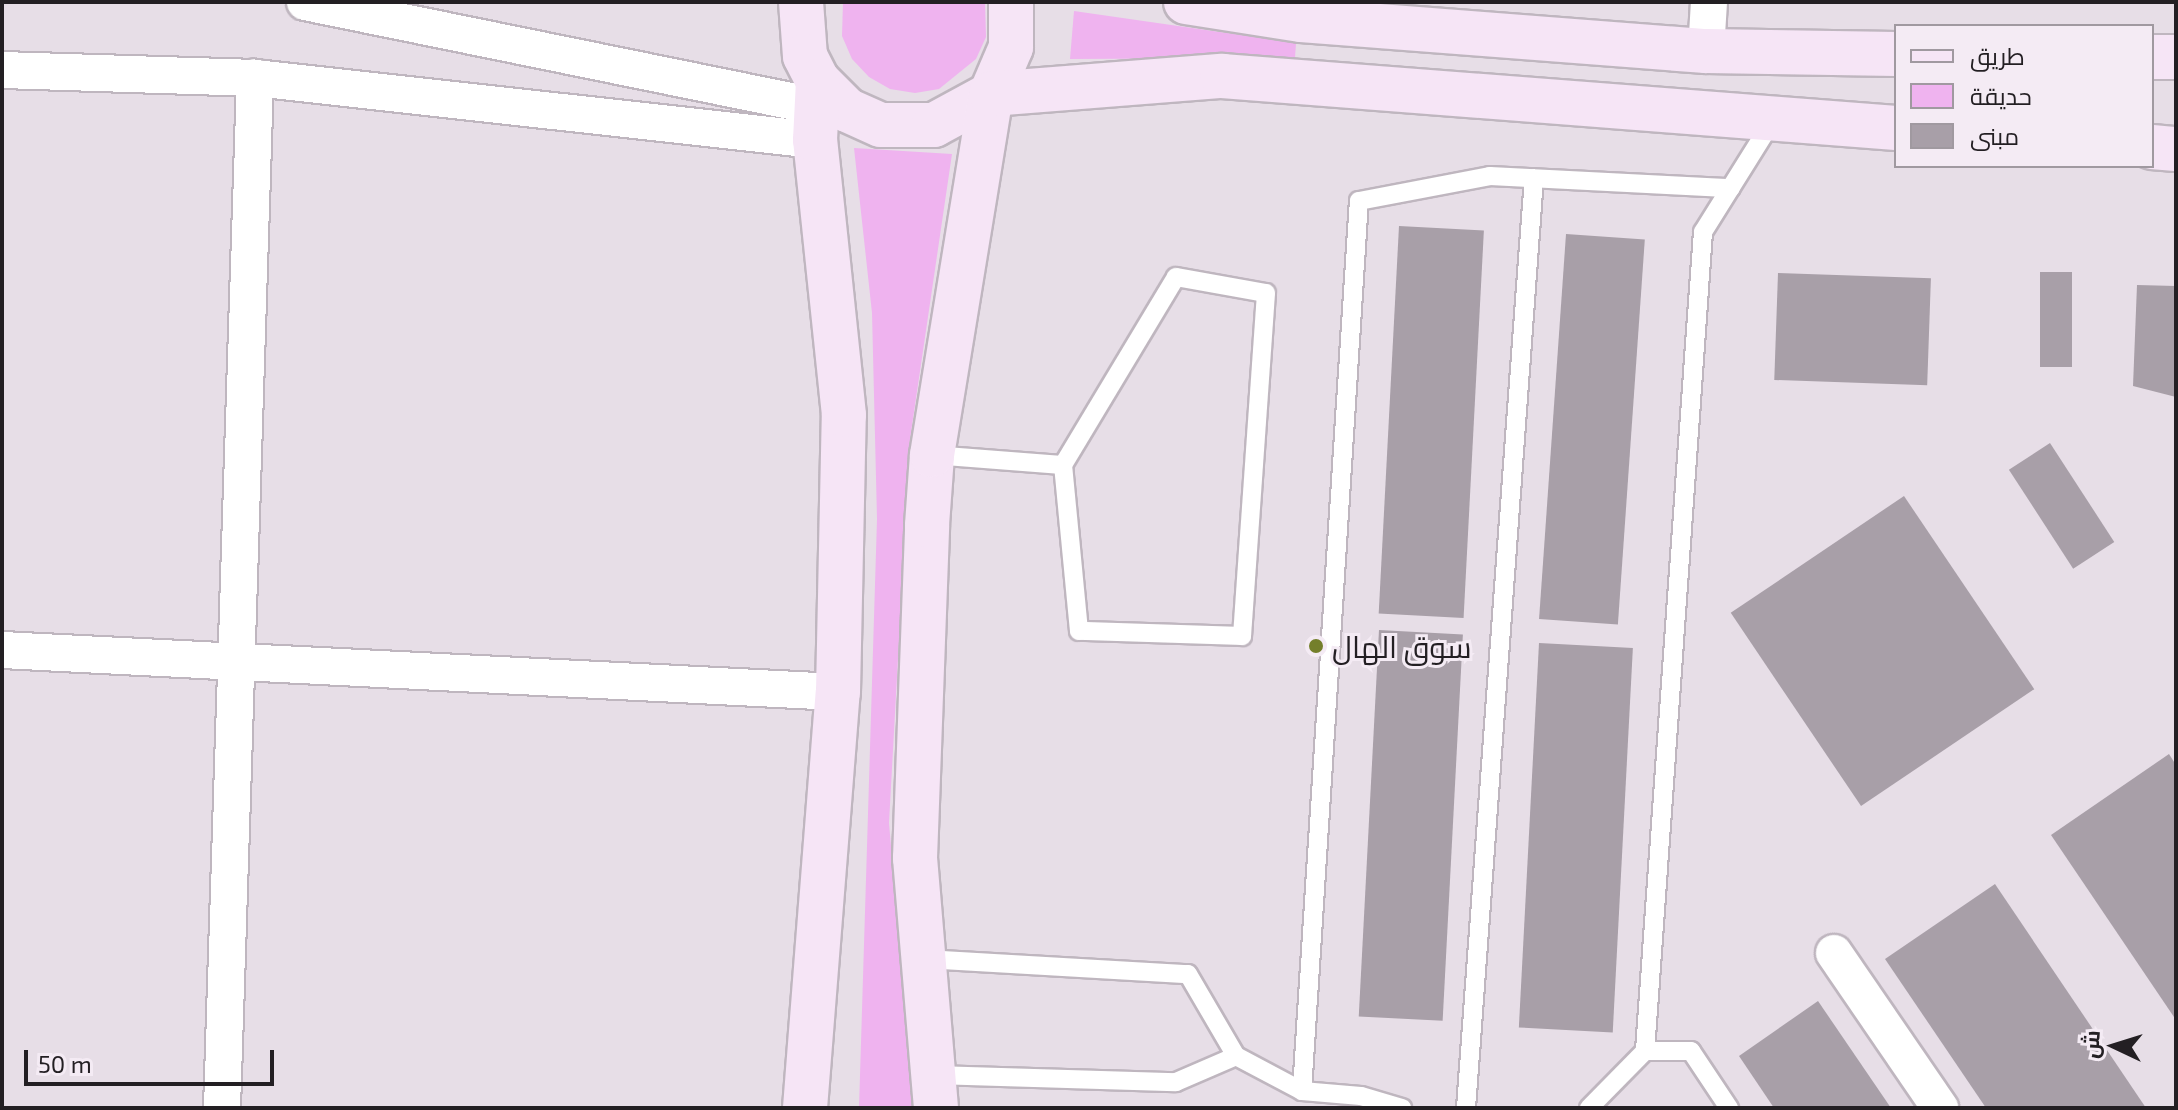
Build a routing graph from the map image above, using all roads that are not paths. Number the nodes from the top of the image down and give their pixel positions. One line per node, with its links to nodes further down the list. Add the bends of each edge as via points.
1 (305, 2): 14 (street)
2 (801, 2): 14 (main road)
3 (1011, 2): 13 (main road, via 1011,47)
4 (1186, 2): 6 (main road)
5 (1709, 2): 7 (street)
6 (1302, 11): 7 (main road)
7 (1706, 51): 8 (main road)
8 (1894, 54)
9 (2154, 57): 10 (main road)
10 (2176, 57)
11 (2, 70): 12 (street)
12 (255, 78): 14 (street); 24 (street)
13 (991, 94): 14 (main road, via 934,125 881,125 847,110); 15 (main road, via 1222,76); 21 (main road)
14 (816, 109): 25 (main road, via 844,415)
15 (1774, 118): 16 (main road); 20 (lane)
16 (1894, 128)
17 (2154, 147): 18 (main road)
18 (2176, 149)
19 (1534, 178): 20 (lane); 31 (lane, via 1490,176 1359,201); 35 (lane)
20 (1731, 188): 28 (lane, via 1703,232)
21 (932, 455): 22 (lane); 27 (main road, via 915,858)
22 (1063, 465): 22 (lane, via 1176,277 1266,293 1242,636 1079,631)
23 (2, 650): 24 (street)
24 (237, 662): 25 (street); 32 (street)
25 (838, 692): 33 (main road)
26 (1834, 953): 38 (street)
27 (925, 959): 29 (lane, via 1188,974); 30 (main road)
28 (1645, 1051): 36 (lane); 37 (lane, via 1691,1051)
29 (1236, 1056): 30 (lane, via 1176,1082); 31 (lane)
30 (934, 1091)
31 (1302, 1091): 34 (lane, via 1361,1096)
32 (222, 1108)
33 (805, 1108)
34 (1402, 1108)
35 (1466, 1108)
36 (1589, 1108)
37 (1729, 1108)
38 (1940, 1108)

